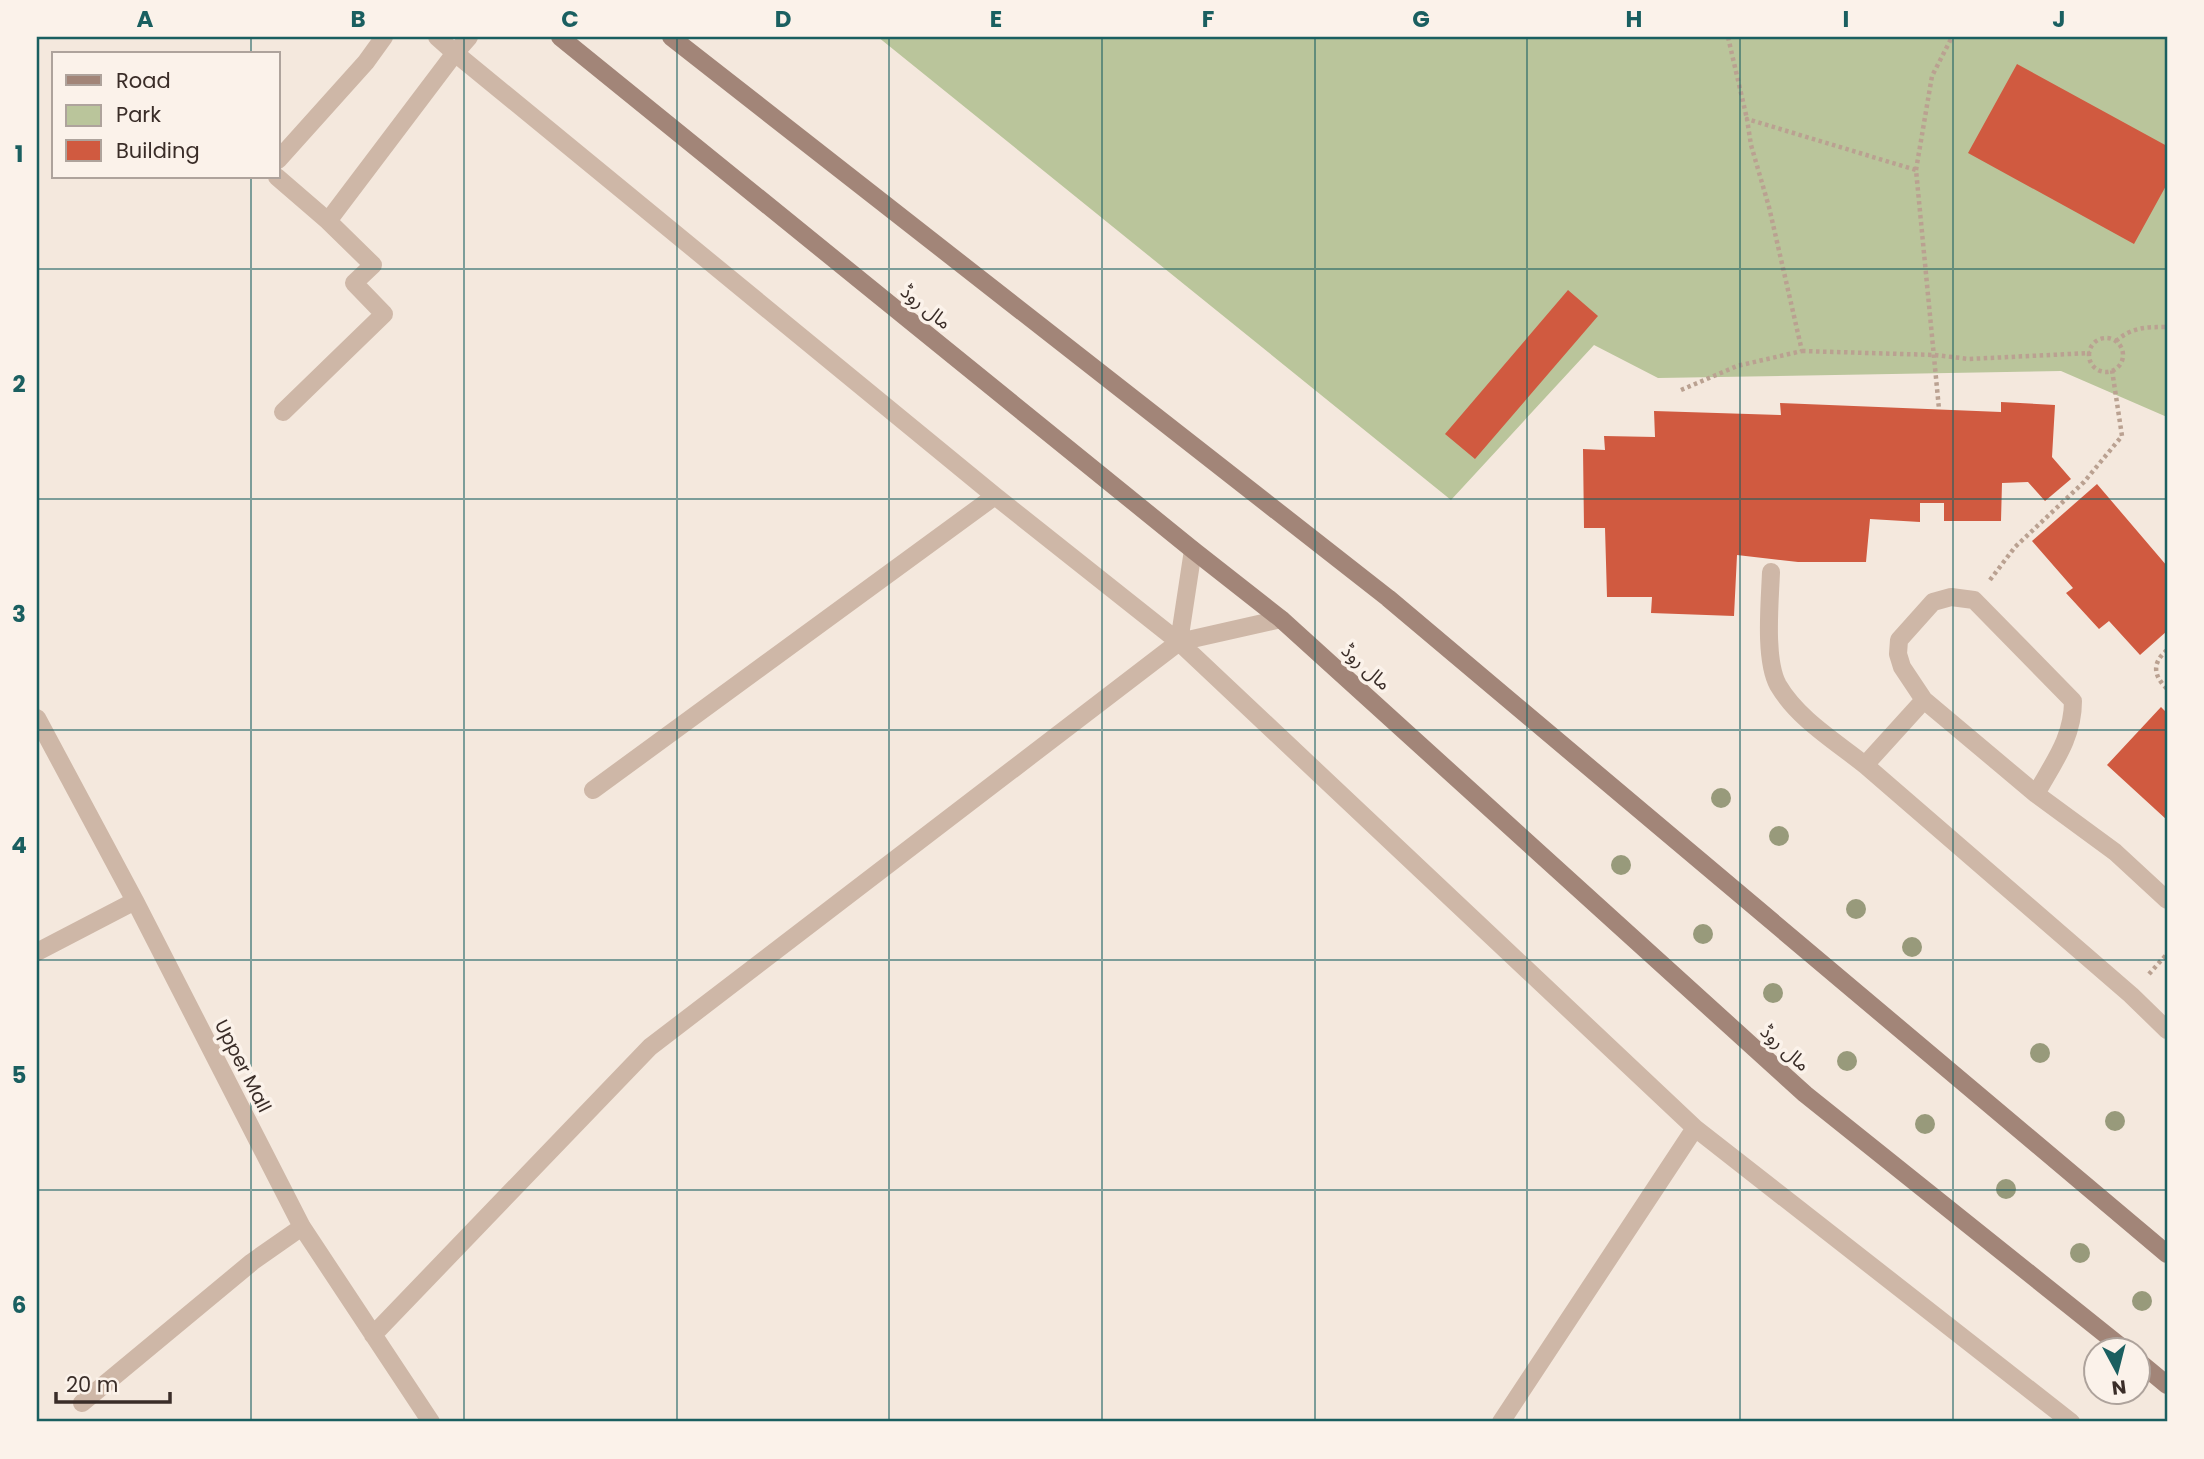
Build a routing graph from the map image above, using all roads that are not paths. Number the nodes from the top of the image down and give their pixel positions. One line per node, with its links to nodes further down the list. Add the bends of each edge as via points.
1 (384, 37): 7 (street)
2 (437, 37): 6 (street)
3 (469, 37): 6 (street)
4 (560, 37): 12 (main road, مال روڈ)
5 (671, 37): 27 (main road, via 1388,598)
6 (456, 53): 9 (street); 11 (street)
7 (280, 158)
8 (278, 178): 9 (street)
9 (328, 221): 10 (street, via 373,265 354,283 384,314)
10 (283, 412)
11 (995, 496): 15 (street); 19 (street)
12 (1193, 550): 14 (main road, مال روڈ); 15 (street)
13 (1772, 572): 18 (street, via 1768,640 1777,683 1802,716)
14 (1281, 619): 15 (street); 29 (main road, مال روڈ, via 1805,1094)
15 (1179, 642): 25 (street); 28 (street, via 650,1047)
16 (1924, 700): 18 (street); 20 (street); 20 (street, via 1902,667 1899,639 1933,602 1951,597 1974,600 2073,701 2073,722 2065,743)
17 (37, 718): 22 (street, Upper Mall)
18 (1865, 765): 24 (street)
19 (593, 790)
20 (2036, 794): 21 (street, via 2115,852)
21 (2167, 900)
22 (135, 901): 23 (street); 26 (street, Upper Mall)
23 (37, 952)
24 (2167, 1030)
25 (1695, 1128): 34 (street); 35 (street)
26 (302, 1227): 28 (street, Upper Mall); 32 (street, via 252,1262)
27 (2167, 1254)
28 (373, 1335): 33 (street, Upper Mall)
29 (2108, 1336)
30 (2152, 1372): 31 (main road)
31 (2167, 1384)
32 (82, 1403)
33 (431, 1422)
34 (1502, 1422)
35 (2071, 1422)

